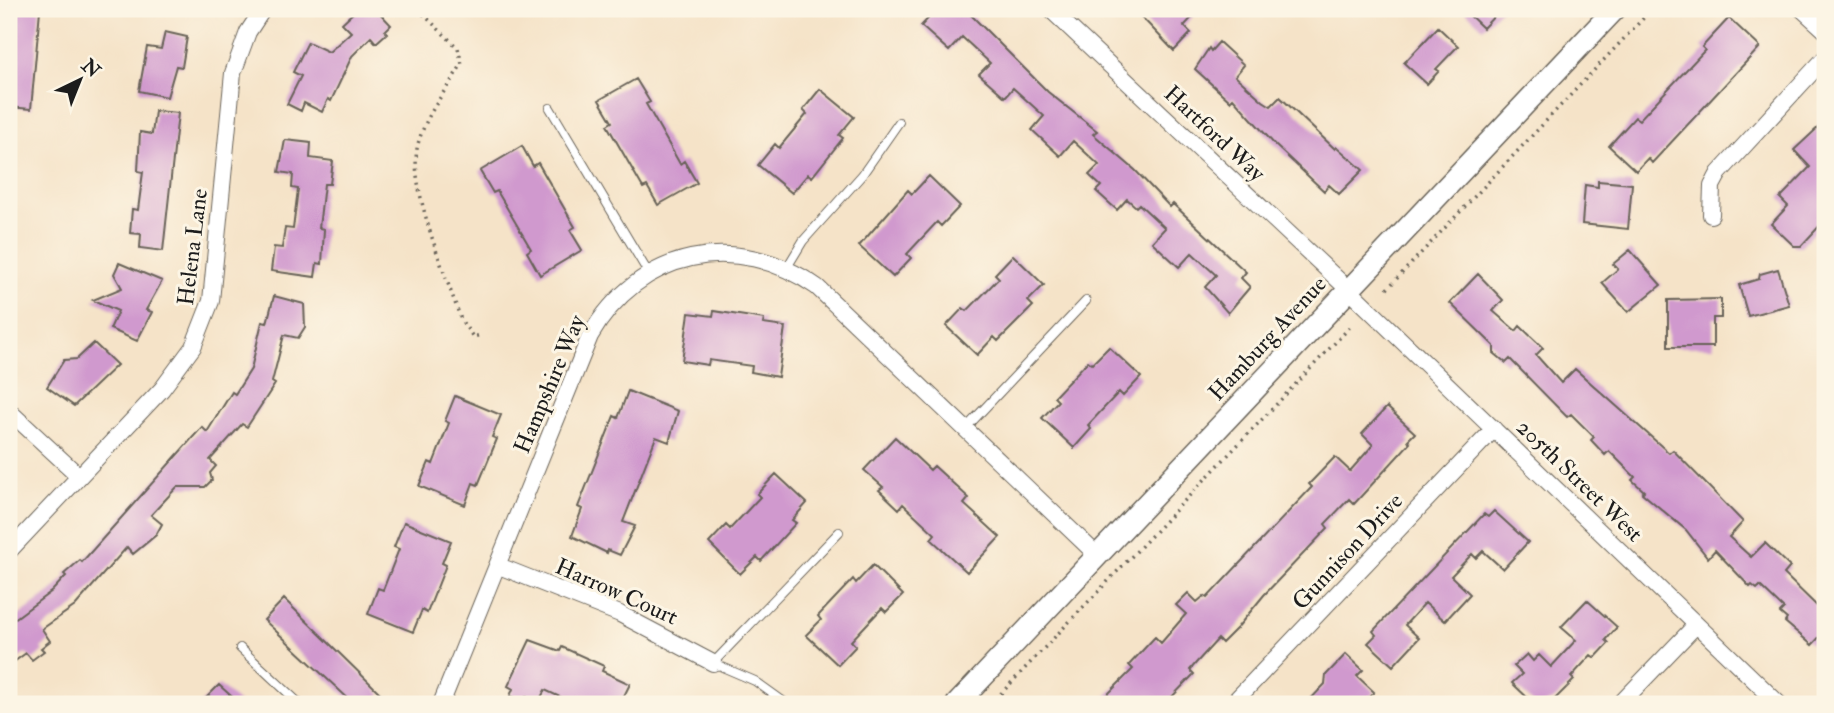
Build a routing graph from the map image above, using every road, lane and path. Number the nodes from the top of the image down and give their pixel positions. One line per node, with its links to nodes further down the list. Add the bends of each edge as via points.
1 (263, 9): 22 (street, Helena Lane, via 248,32 233,73 213,288 204,324 176,373)
2 (418, 9): 18 (path, via 458,48 462,64 423,130 416,153 416,181 461,320 473,337)
3 (1615, 9): 15 (street, Hamburg Avenue)
4 (1652, 9): 14 (path)
5 (1802, 9): 7 (street)
6 (1060, 12): 15 (street, Hartford Way)
7 (1825, 30)
8 (1825, 58): 11 (street, via 1719,173 1712,186)
9 (550, 108): 13 (lane)
10 (899, 122): 12 (lane, via 862,175 803,241)
11 (1711, 215)
12 (786, 269): 13 (street, Hampshire Way, via 760,258 726,254 690,258); 20 (street, Hampshire Way, via 825,295)
13 (649, 274): 26 (street, Hampshire Way, via 618,299 590,337)
14 (1387, 289)
15 (1349, 290): 21 (street, 205th Street West); 25 (street, Hamburg Avenue)
16 (1086, 301): 20 (lane)
17 (1350, 327): 34 (path)
18 (481, 335)
19 (9, 411): 22 (street)
20 (965, 429): 25 (street, Hampshire Way)
21 (1494, 429): 27 (street, 205th Street West); 35 (street, Gunnison Drive)
22 (79, 476): 24 (street, Helena Lane)
23 (839, 532): 29 (lane)
24 (9, 551)
25 (1098, 555): 33 (street, Hamburg Avenue)
26 (499, 566): 29 (street, Harrow Court, via 620,614); 31 (street, Hampshire Way)
27 (1696, 625): 36 (street); 37 (street, 205th Street West)
28 (240, 648): 30 (lane)
29 (713, 663): 32 (lane, via 755,681)
30 (300, 704)
31 (441, 704)
32 (787, 704)
33 (957, 704)
34 (991, 704)
35 (1233, 704)
36 (1620, 704)
37 (1779, 704)

